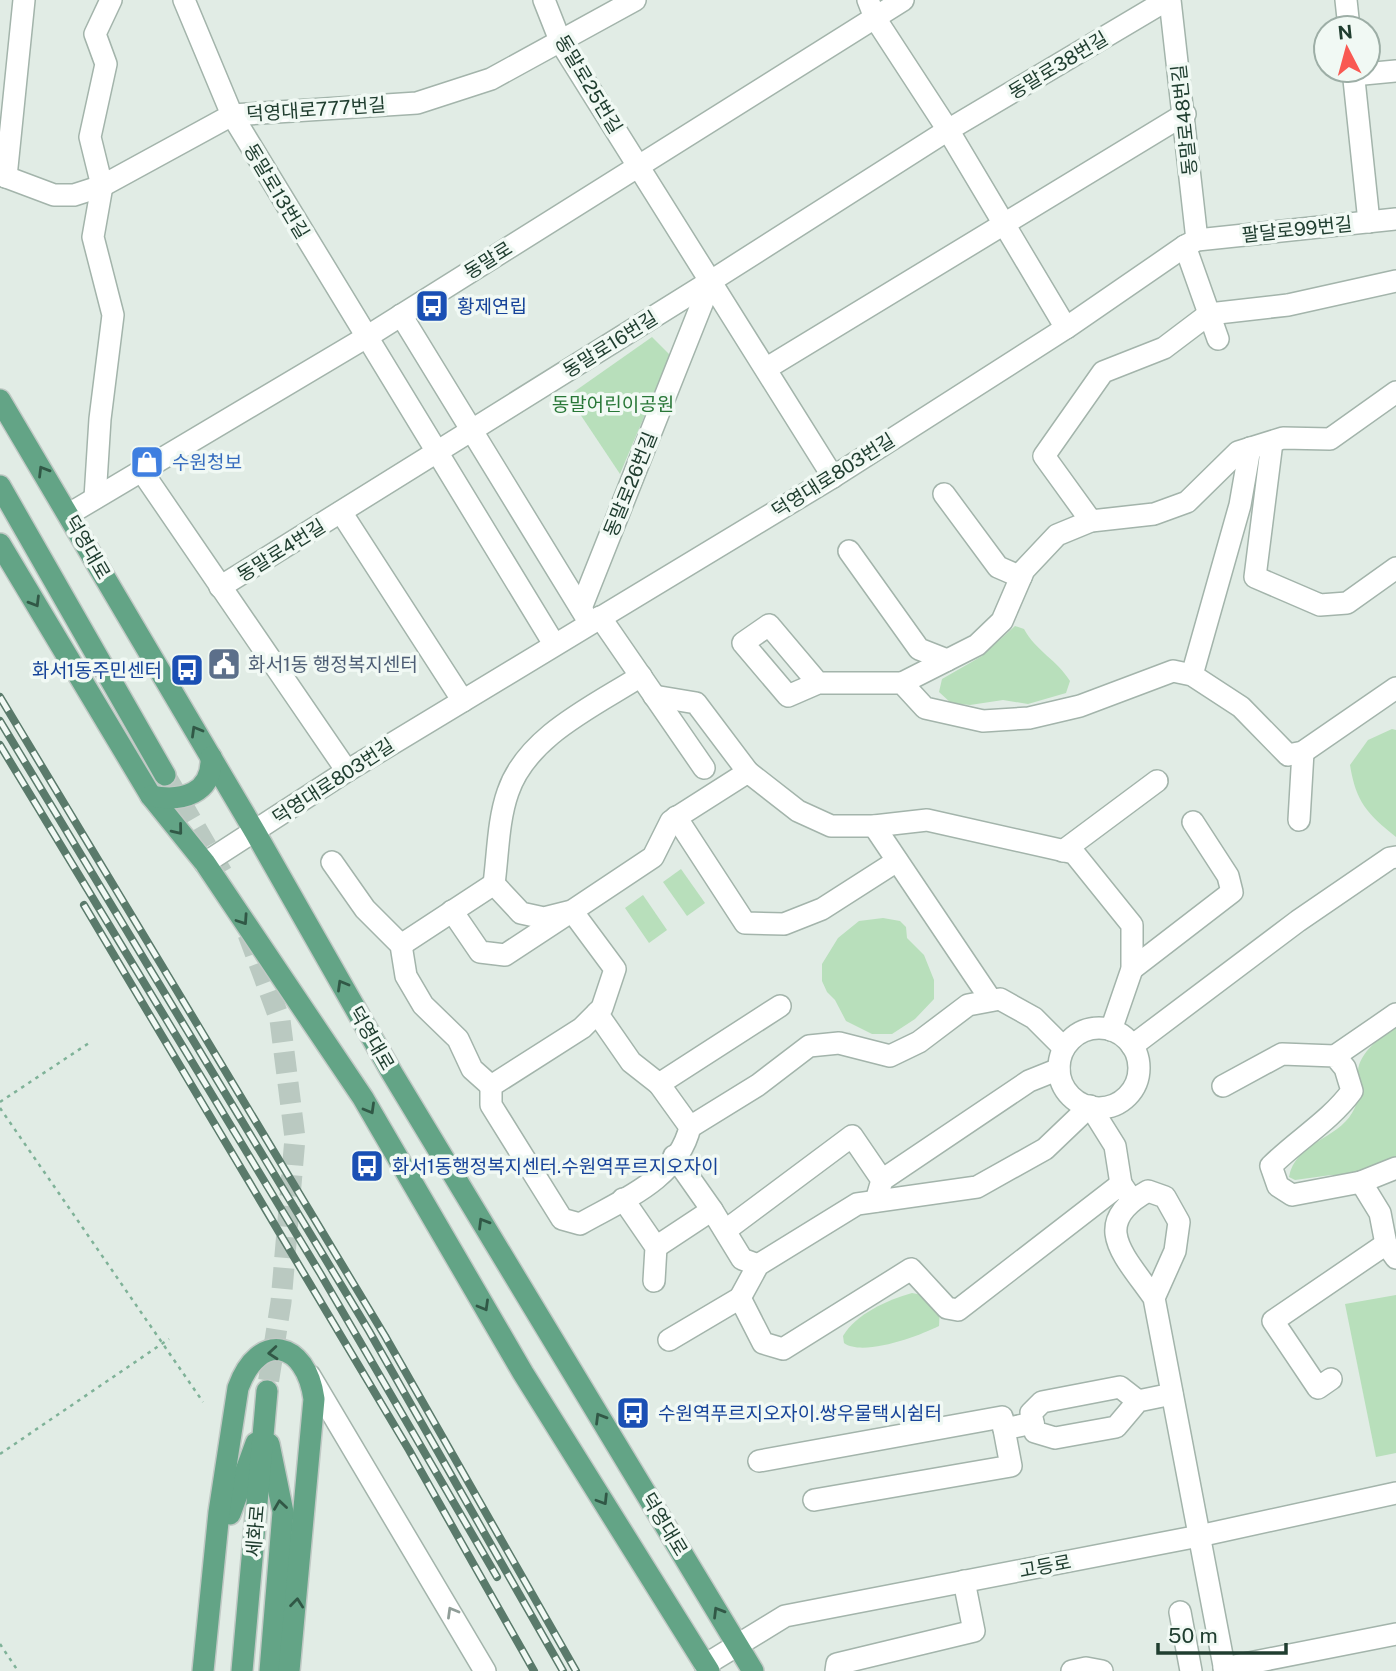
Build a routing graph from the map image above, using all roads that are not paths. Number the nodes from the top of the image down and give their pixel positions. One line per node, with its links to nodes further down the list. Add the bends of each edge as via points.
1 (24, 0): 15 (street)
2 (111, 0): 16 (street, via 95,34 106,64 89,137)
3 (184, 0): 12 (street, 동말로13번길)
4 (544, 0): 9 (street, 동말로25번길)
5 (635, 0): 9 (street, 덕영대로777번길)
6 (903, 0): 8 (street, 동말로)
7 (1169, 0): 11 (street, 동말로48번길); 13 (street, 동말로38번길)
8 (871, 9): 13 (street); 14 (street, 동말로)
9 (561, 43): 12 (street, 덕영대로777번길, via 491,79 417,103); 14 (street, 동말로25번길)
10 (1354, 84): 19 (street)
11 (1185, 114): 18 (street); 20 (street, 동말로48번길)
12 (232, 115): 16 (street, 덕영대로777번길); 26 (street, 동말로13번길)
13 (948, 130): 18 (street); 21 (street)
14 (640, 166): 21 (street); 24 (street, 동말로)
15 (3, 180): 16 (street, 덕영대로777번길, via 54,195 74,195)
16 (102, 186): 39 (street, via 93,237 113,315)
17 (1396, 219): 19 (street, 팔달로99번길)
18 (1004, 221): 25 (street); 28 (street)
19 (1368, 222): 20 (street, 팔달로99번길)
20 (1191, 243): 23 (street, 동말로48번길); 25 (street, 덕영대로803번길)
21 (711, 281): 28 (street); 31 (street, 동말로16번길); 50 (street, 동말로26번길)
22 (1396, 281): 23 (street, via 1288,305)
23 (1209, 314): 27 (street, 동말로48번길); 44 (street, via 1164,348 1103,373 1044,456)
24 (401, 315): 26 (street, 동말로); 31 (street)
25 (1066, 328): 36 (street, 덕영대로803번길)
26 (365, 338): 34 (street, 동말로13번길); 35 (street, 동말로)
27 (1218, 339)
28 (767, 368): 36 (street)
29 (1396, 392): 32 (street, via 1330,439)
30 (0, 400): 43 (main road, 덕영대로, one-way to 30)
31 (473, 429): 34 (street, 동말로16번길); 50 (street)
32 (1272, 442): 33 (street); 41 (street)
33 (1250, 448): 40 (street); 44 (street, via 1238,452 1186,502 1154,514)
34 (439, 451): 42 (street, 동말로16번길); 51 (street, 동말로13번길)
35 (141, 470): 39 (street, 동말로); 49 (street, 동말로4번길)
36 (833, 477): 50 (street, 덕영대로803번길)
37 (0, 486): 66 (main road)
38 (944, 494): 48 (street, via 998,566)
39 (95, 498): 43 (street, 동말로)
40 (1240, 505): 41 (street); 53 (street)
41 (1264, 507): 47 (street, via 1255,577 1320,605 1348,603)
42 (341, 512): 49 (street, 동말로4번길); 58 (street)
43 (69, 514): 62 (main road, 덕영대로, one-way to 43)
44 (1091, 521): 48 (street, via 1057,535)
45 (0, 544): 68 (main road, 덕영대로, one-way to 68)
46 (849, 551): 52 (street, via 919,649)
47 (1396, 568)
48 (1021, 577): 52 (street, via 1002,621 977,645)
49 (220, 587): 64 (street, 동말로4번길)
50 (590, 616): 51 (street, 덕영대로803번길); 54 (street)
51 (554, 644): 58 (street, 덕영대로803번길)
52 (947, 660): 56 (street)
53 (1192, 675): 56 (street, via 1172,671 1080,706 1030,718 983,721 925,708); 60 (street, via 1241,708 1288,755)
54 (641, 676): 59 (street); 79 (street, via 530,753 508,792)
55 (818, 683): 56 (street)
56 (902, 683)
57 (1395, 690): 60 (street)
58 (463, 701): 64 (street, 덕영대로803번길)
59 (660, 704): 61 (street, via 697,715); 63 (street); 65 (street, via 696,703)
60 (1303, 752): 70 (street)
61 (724, 754)
62 (211, 757): 68 (main road, via 199,792 183,798); 73 (main road, 덕영대로)
63 (704, 768)
64 (347, 771): 73 (street, 덕영대로803번길)
65 (748, 772): 69 (street); 72 (street, via 798,811 831,826)
66 (165, 775)
67 (1157, 781): 74 (street)
68 (151, 796): 78 (main road, 덕영대로, one-way to 78)
69 (676, 817): 76 (street, via 746,923 784,924 809,914); 81 (street, via 653,857)
70 (1299, 820)
71 (1193, 821): 83 (street, via 1228,876 1232,892)
72 (874, 826): 74 (street, via 927,820); 76 (street)
73 (255, 832): 78 (street, 덕영대로803번길); 127 (main road, 덕영대로, one-way to 73, via 392,1073)
74 (1063, 851): 83 (street, via 1074,853 1132,926)
75 (1396, 858): 89 (street, via 1298,921)
76 (897, 861): 84 (street)
77 (332, 862): 82 (street, via 365,909)
78 (205, 863): 128 (main road, 덕영대로, one-way to 128, via 363,1098 523,1373)
79 (494, 884): 80 (street); 81 (street, via 521,913 544,918)
80 (452, 911): 81 (street, via 480,952 505,955); 82 (street)
81 (572, 911): 86 (street, via 615,969)
82 (401, 945): 93 (street, via 406,976 423,1004 458,1039 472,1069)
83 (1132, 969): 88 (street)
84 (991, 1000): 91 (street, via 1000,999 1034,1018); 96 (street, via 968,1005 919,1042 890,1056 839,1043 808,1046 758,1085)
85 (779, 1006): 92 (street)
86 (597, 1013): 92 (street, via 631,1062); 93 (street, via 582,1028)
87 (1396, 1014): 90 (street)
88 (1111, 1030): 89 (street); 91 (street, via 1080,1032)
89 (1132, 1046): 95 (street, via 1139,1067 1131,1092 1109,1106)
90 (1335, 1056): 94 (street, via 1282,1054); 99 (street, via 1352,1091 1338,1111 1271,1166 1278,1186 1292,1195)
91 (1061, 1059): 95 (street, via 1064,1088 1072,1098); 100 (street)
92 (659, 1084): 96 (street)
93 (491, 1086): 102 (street, via 491,1105 562,1219 580,1224)
94 (1223, 1086)
95 (1090, 1106): 100 (street, via 1045,1149 977,1187); 101 (street, via 1115,1146)
96 (690, 1127): 97 (street, via 687,1140)
97 (674, 1156): 102 (street, via 659,1179); 103 (street)
98 (1396, 1168): 99 (street)
99 (1361, 1182): 106 (street, via 1380,1213)
100 (879, 1191): 104 (street, via 852,1136); 107 (street)
101 (1126, 1192): 109 (street, via 958,1310 947,1308 911,1269 783,1349 763,1343); 110 (street, via 1114,1225 1122,1250); 110 (street, via 1148,1191 1165,1197 1179,1222 1175,1251)
102 (623, 1199): 105 (street)
103 (712, 1210): 104 (street); 105 (street)
104 (726, 1230): 107 (street, via 743,1259)
105 (656, 1247): 108 (street)
106 (1391, 1251): 113 (street, via 1273,1321 1318,1388)
107 (758, 1265): 109 (street)
108 (654, 1281)
109 (740, 1298): 111 (street)
110 (1154, 1298): 115 (street)
111 (669, 1340)
112 (310, 1376): 130 (main road, one-way to 130, via 298,1358 268,1351 255,1357 241,1380 219,1513); 134 (main road, one-way to 112, via 306,1515 314,1399); 135 (street, one-way to 112)
113 (1331, 1379)
114 (267, 1391): 117 (main road, 세화로)
115 (1172, 1394): 116 (street); 123 (street)
116 (1138, 1401): 118 (street, via 1116,1427 1055,1438 1035,1432); 118 (street, via 1120,1387 1042,1402 1031,1413)
117 (264, 1422): 131 (main road, via 230,1507); 132 (main road, 세화로); 133 (main road, one-way to 117, via 283,1512)
118 (1033, 1423): 119 (street)
119 (1004, 1429): 120 (street, via 1002,1417); 122 (street, via 1011,1466)
120 (759, 1461)
121 (1396, 1493): 123 (street, 고등로)
122 (814, 1500)
123 (1199, 1536): 124 (street, 고등로); 129 (street)
124 (964, 1581): 127 (street, 고등로, via 785,1616); 137 (street, via 974,1630 837,1664)
125 (1180, 1612): 140 (street)
126 (1396, 1634): 129 (street)
127 (737, 1644): 128 (street, 고등로); 136 (main road, 덕영대로)
128 (707, 1668)
129 (1225, 1669)
130 (203, 1671)
131 (214, 1671)
132 (242, 1671)
133 (270, 1671)
134 (289, 1671)
135 (485, 1671)
136 (753, 1671)
137 (836, 1671)
138 (1072, 1671): 139 (street)
139 (1102, 1671)
140 (1191, 1671)

